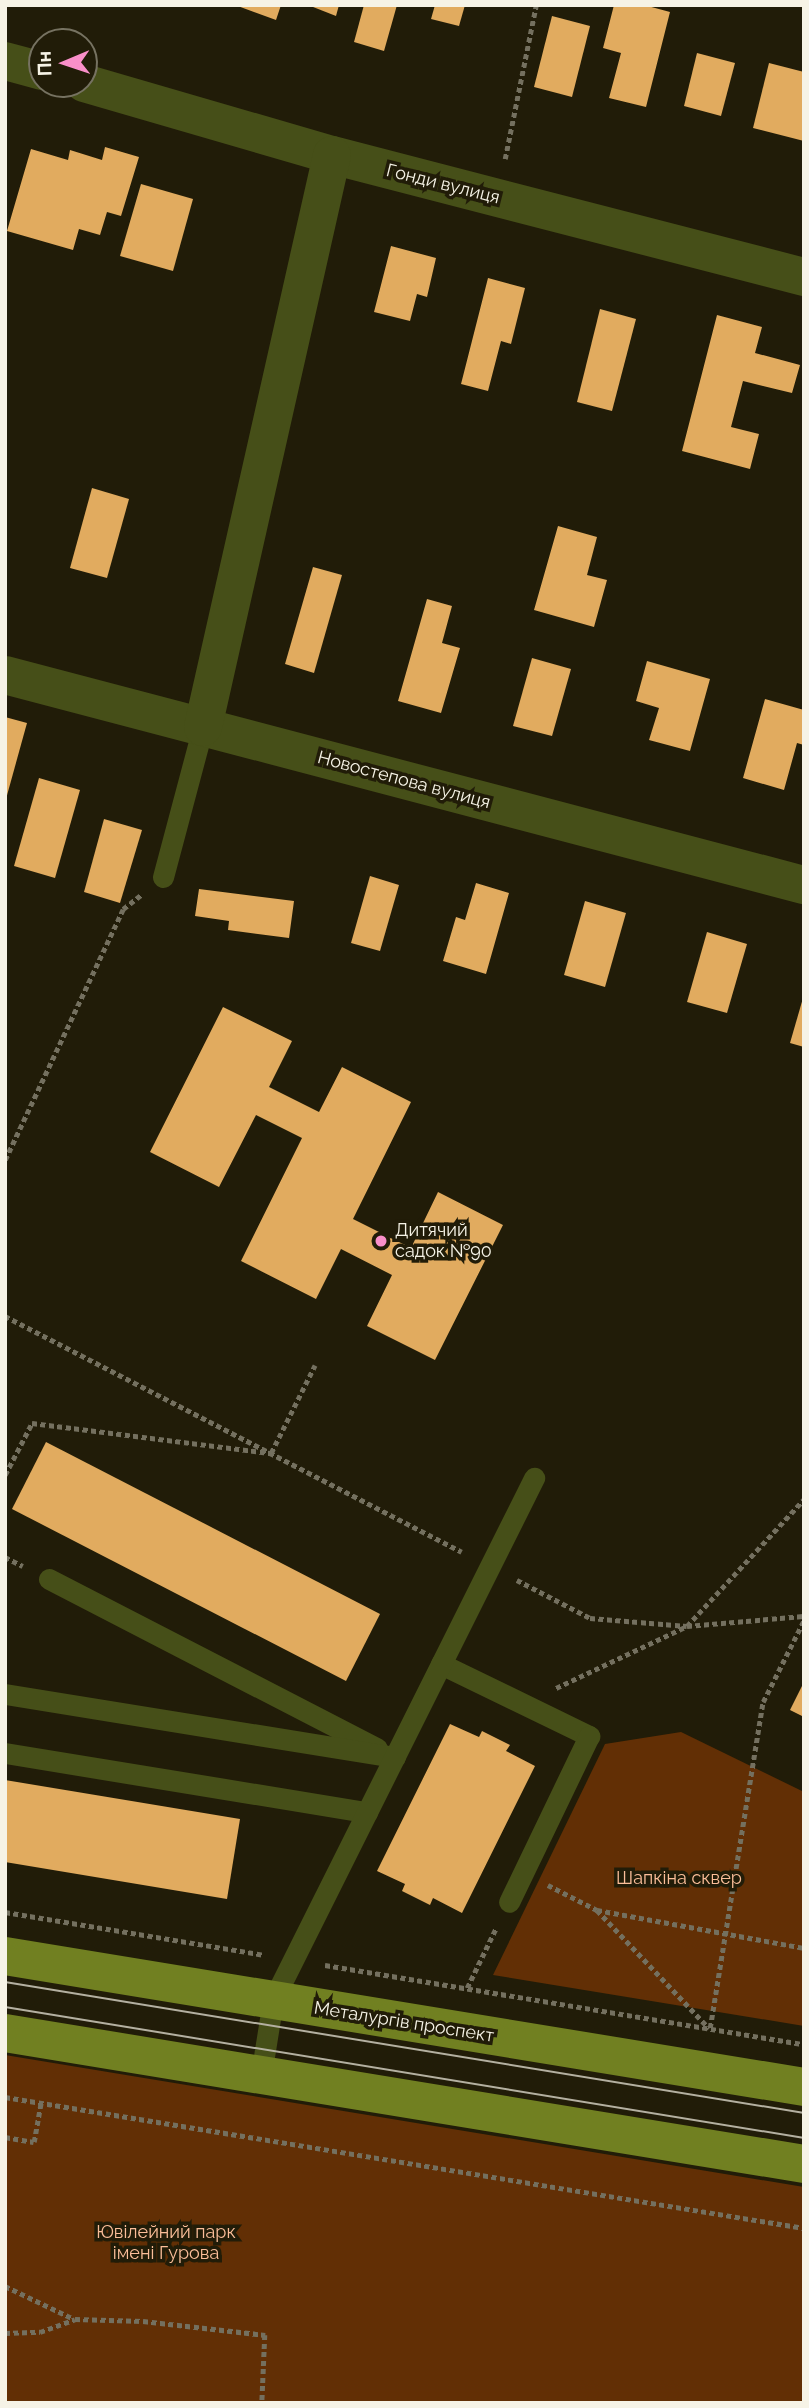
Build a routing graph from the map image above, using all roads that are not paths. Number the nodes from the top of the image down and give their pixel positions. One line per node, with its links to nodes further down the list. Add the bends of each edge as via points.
1 (5, 61): 2 (street)
2 (28, 67)
3 (98, 87): 4 (street, Гонди вулиця)
4 (332, 155): 5 (street, Гонди вулиця); 7 (street)
5 (804, 277)
6 (5, 675): 7 (street, Новостепова вулиця)
7 (203, 727): 8 (lane); 9 (street, Новостепова вулиця)
8 (163, 877)
9 (804, 885)
10 (534, 1478): 12 (lane)
11 (48, 1579): 15 (lane)
12 (441, 1664): 15 (lane); 17 (lane, via 589,1736)
13 (5, 1693): 15 (lane)
14 (5, 1753): 16 (lane)
15 (394, 1757): 16 (lane)
16 (367, 1812): 19 (lane)
17 (509, 1902)
18 (5, 1956): 19 (main road, Металургів проспект)
19 (273, 2000): 21 (lane); 22 (main road, Металургів проспект)
20 (5, 2033): 21 (main road)
21 (261, 2075): 23 (main road)
22 (804, 2087)
23 (804, 2164)

